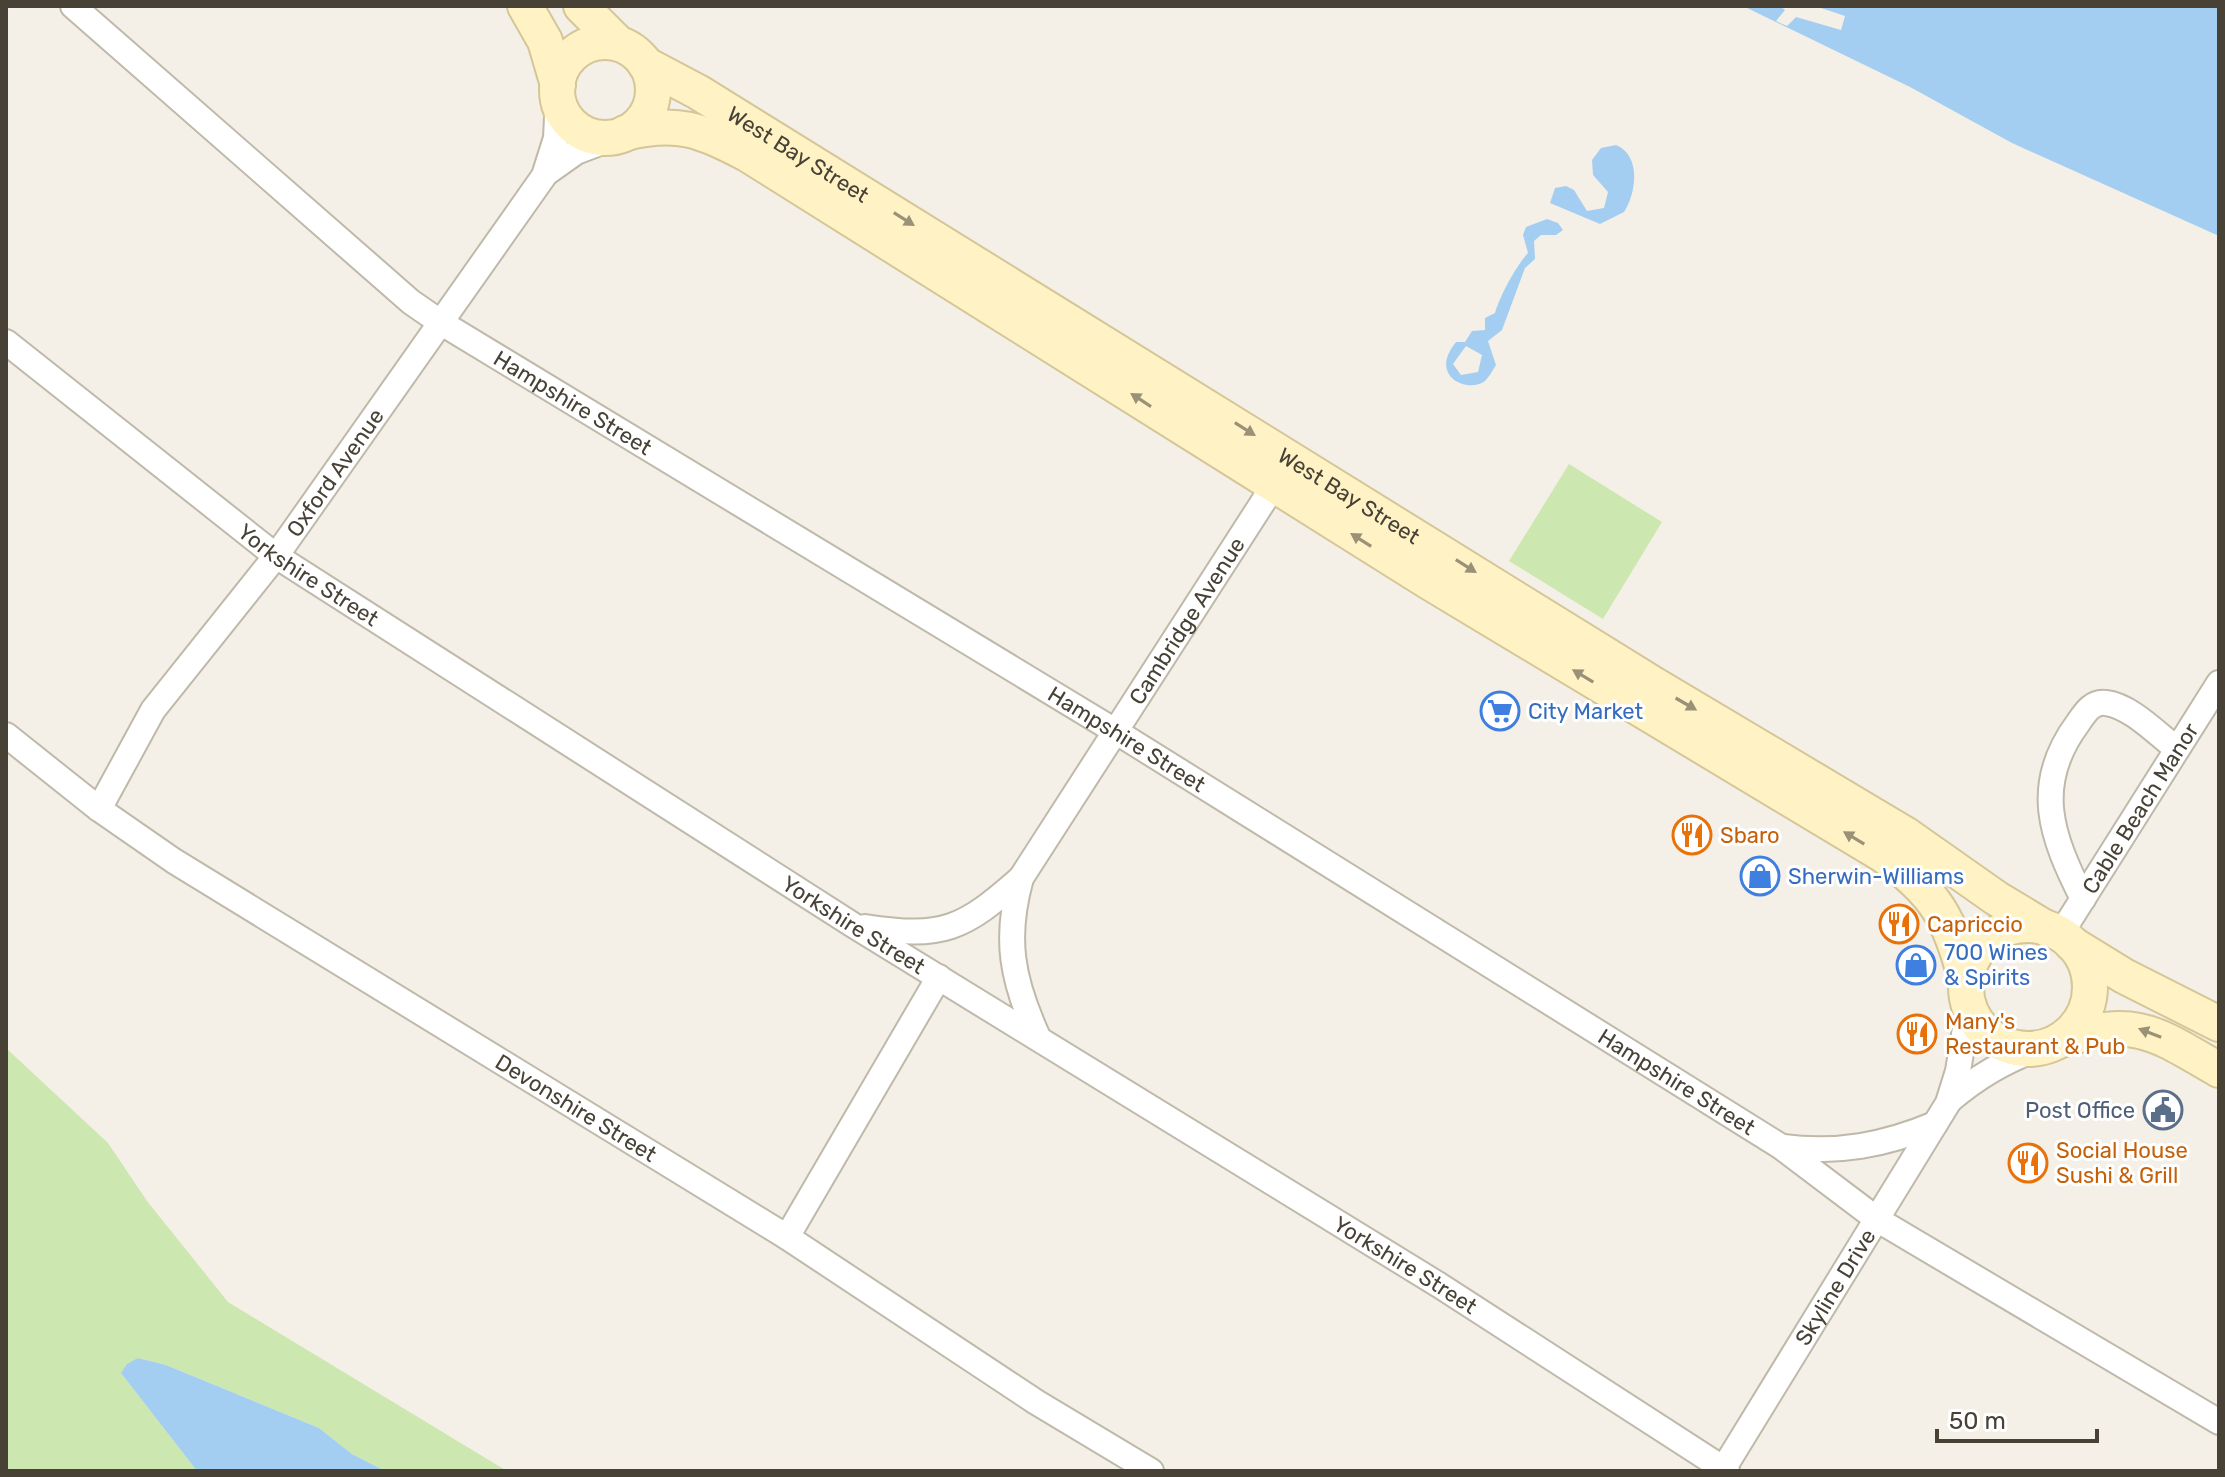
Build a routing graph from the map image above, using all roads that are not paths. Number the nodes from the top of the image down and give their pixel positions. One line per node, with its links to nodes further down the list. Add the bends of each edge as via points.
1 (73, 6): 9 (street, Hampshire Street)
2 (525, 6): 6 (main road, via 545,41)
3 (581, 6): 4 (main road)
4 (618, 43): 5 (main road); 6 (main road, via 598,42 580,49 566,62)
5 (645, 64): 7 (main road, via 652,79 652,101 641,122); 21 (main road, West Bay Street, one-way to 21, via 1905,834)
6 (558, 91): 7 (main road, via 564,114 576,127 594,136); 8 (street, Oxford Avenue, via 556,138)
7 (619, 135): 8 (street, Oxford Avenue, via 576,152); 11 (main road, West Bay Street, one-way to 7, via 747,154 689,128 657,125)
8 (544, 176): 9 (street, Oxford Avenue)
9 (440, 322): 12 (street, Oxford Avenue); 14 (street, Hampshire Street)
10 (6, 342): 12 (street, Yorkshire Street)
11 (1274, 485): 14 (street, Cambridge Avenue); 23 (main road, West Bay Street, one-way to 11, via 1944,912 1895,864)
12 (276, 556): 17 (street, Oxford Avenue, via 153,710); 20 (street, Yorkshire Street)
13 (2219, 683): 16 (street, Cable Beach Manor)
14 (1115, 731): 18 (street, Cambridge Avenue); 29 (street, Hampshire Street)
15 (6, 735): 17 (street, Devonshire Street)
16 (2177, 749): 19 (street, Cable Beach Manor); 19 (street, via 2108,703 2088,709 2069,735 2053,768 2049,799 2059,847)
17 (99, 809): 31 (street, Devonshire Street, via 174,861)
18 (1021, 878): 20 (street, Cambridge Avenue, via 988,907 947,930 897,932); 25 (street, Cambridge Avenue, via 1010,946 1022,1002)
19 (2083, 899): 21 (street, Cable Beach Manor)
20 (853, 925): 22 (street, Yorkshire Street)
21 (2060, 936): 23 (main road, via 2025,926 1990,938 1974,957); 24 (main road, West Bay Street, via 2124,976); 26 (main road, via 2086,967 2089,994 2080,1020)
22 (939, 977): 25 (street, Yorkshire Street); 31 (street)
23 (1967, 992): 26 (main road, via 1979,1025 1996,1040 2018,1048); 28 (street, Skyline Drive, via 1965,1038)
24 (2219, 1024)
25 (1038, 1037): 33 (street, Yorkshire Street, via 1439,1285)
26 (2051, 1044): 27 (main road, one-way to 26, via 2136,1028 2115,1027); 28 (street, Skyline Drive, via 2006,1060 1975,1079)
27 (2219, 1070)
28 (1941, 1114): 29 (street, via 1890,1141 1855,1148 1817,1151); 30 (street, Skyline Drive)
29 (1780, 1146): 30 (street, Hampshire Street)
30 (1878, 1220): 32 (street, Hampshire Street); 33 (street, Skyline Drive)
31 (787, 1237): 34 (street, Devonshire Street, via 1036,1402)
32 (2219, 1422)
33 (1724, 1470)
34 (1151, 1471)

